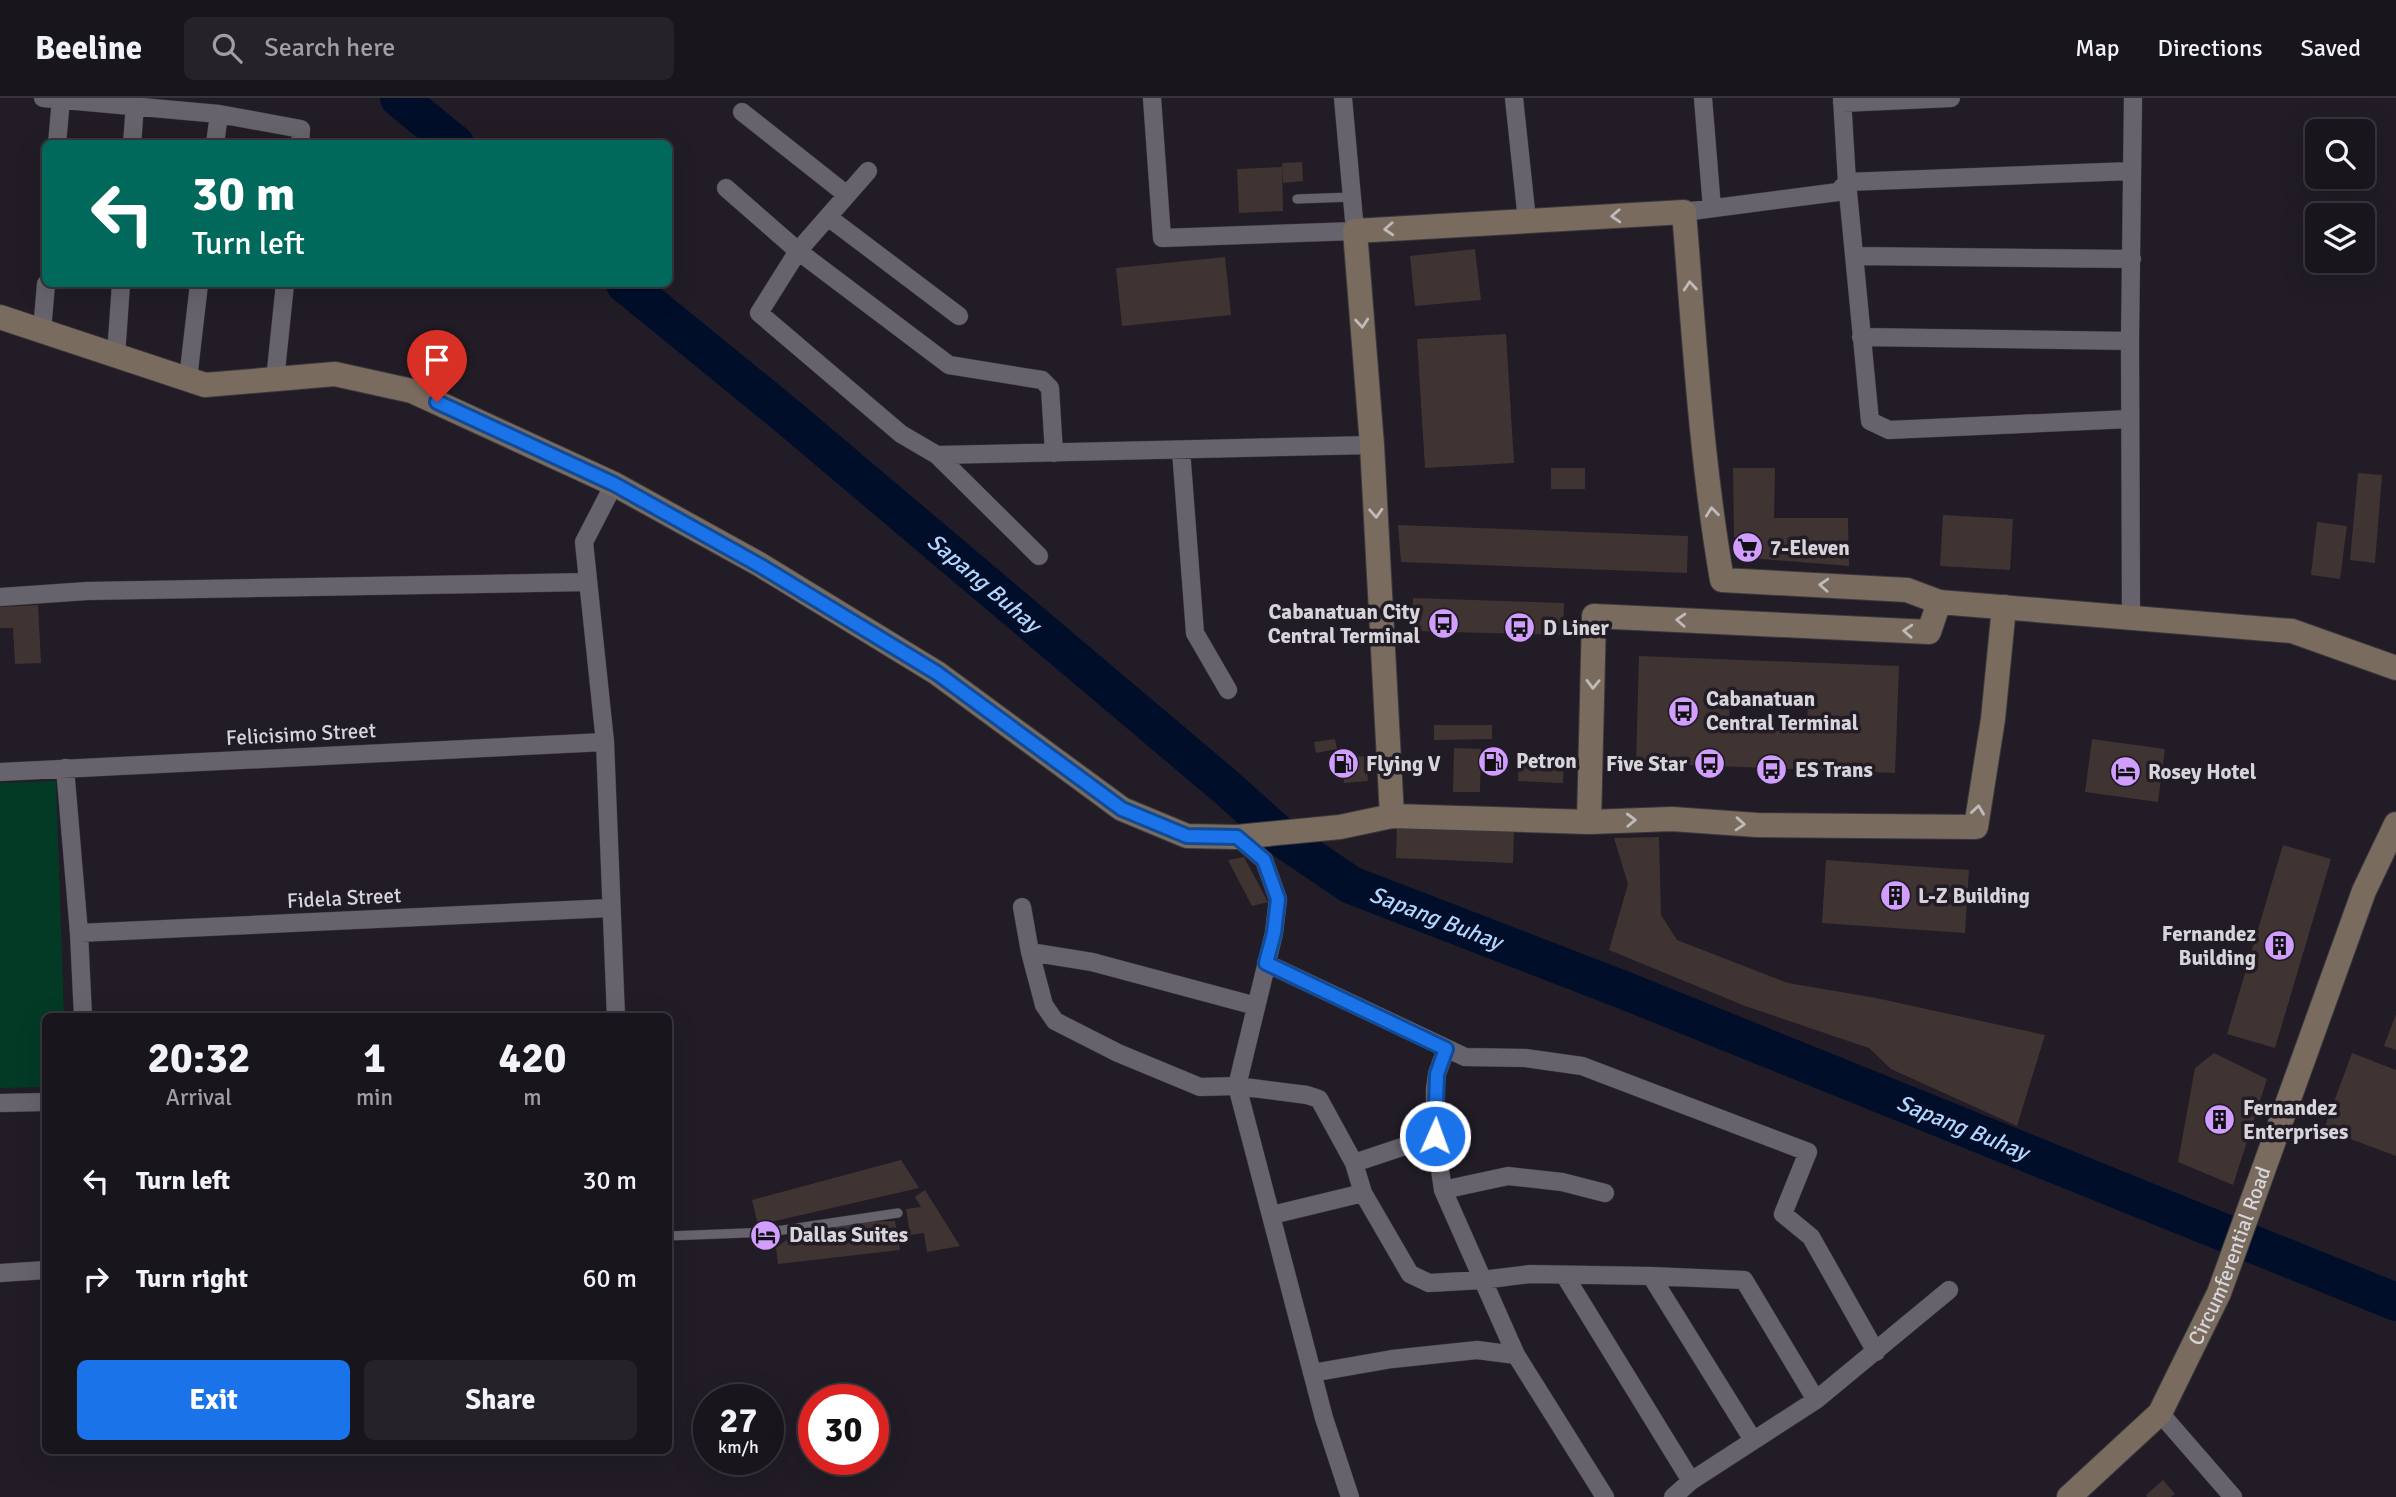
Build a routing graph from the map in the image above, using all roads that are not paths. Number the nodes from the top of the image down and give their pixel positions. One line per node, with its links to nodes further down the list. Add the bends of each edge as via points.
1 (1152, 98): 27 (street, via 1162,238)
2 (1343, 98): 21 (street)
3 (1514, 98): 26 (street)
4 (1703, 98): 23 (street)
5 (1951, 98): 8 (street)
6 (2133, 98): 17 (street)
7 (52, 99): 9 (street); 12 (street)
8 (1842, 101): 18 (street)
9 (135, 105): 11 (street); 13 (street)
10 (742, 112): 20 (street)
11 (219, 114): 14 (street); 15 (street, via 301,129)
12 (57, 140)
13 (132, 140)
14 (216, 140)
15 (300, 140)
16 (868, 171): 20 (street)
17 (2132, 171): 18 (street); 30 (street)
18 (1847, 182): 23 (street, via 1838,192); 29 (street)
19 (726, 188): 28 (street)
20 (847, 195): 25 (street)
21 (1352, 197): 22 (lane); 27 (street)
22 (1297, 199)
23 (1712, 208): 24 (street)
24 (1684, 212): 26 (street, one-way to 26); 52 (street, one-way to 24, via 1907,590 1722,580 1698,384)
25 (828, 217): 28 (street); 35 (street)
26 (1527, 220): 27 (street, one-way to 27)
27 (1355, 231): 44 (street, one-way to 44)
28 (798, 251): 46 (street, via 949,365 1042,380 1050,388); 47 (street, via 759,313 901,434)
29 (1855, 256): 30 (street); 38 (street)
30 (2132, 259): 39 (street)
31 (46, 287): 37 (street)
32 (121, 287): 40 (street)
33 (199, 287): 41 (street)
34 (285, 287): 42 (street)
35 (959, 316)
36 (0, 317): 37 (street)
37 (42, 331): 40 (street)
38 (1861, 337): 39 (street); 43 (street, via 1870,421 1889,430)
39 (2130, 341): 43 (street)
40 (116, 355): 41 (street)
41 (188, 379): 42 (street, via 205,385)
42 (275, 380): 48 (street, via 335,374 412,391)
43 (2130, 419): 54 (street)
44 (1372, 445): 45 (street); 60 (street, one-way to 60)
45 (1181, 450): 46 (street); 56 (street, via 1195,633)
46 (1054, 453): 47 (street)
47 (937, 455): 49 (street)
48 (614, 484): 50 (street, via 584,542); 63 (street, via 937,673 1122,809 1187,836)
49 (1039, 556)
50 (588, 582): 51 (street, via 87,591); 57 (street)
51 (0, 597)
52 (1939, 603): 53 (street); 61 (street, one-way to 61, via 1929,632 1594,616)
53 (2004, 607): 54 (street); 61 (street, one-way to 53, via 1672,819 1757,825 1976,827)
54 (2131, 617): 55 (street, via 2292,631)
55 (2396, 668)
56 (1228, 690)
57 (605, 742): 58 (street, Felicisimo Street); 65 (street)
58 (65, 768): 59 (street, Felicisimo Street); 66 (street)
59 (0, 772)
60 (1392, 816): 61 (street); 63 (street, via 1340,827)
61 (1589, 822)
62 (2396, 824): 94 (street, Circumferential Road, via 2364,891 2219,1293)
63 (1246, 836): 68 (street, via 1264,860 1278,899)
64 (1022, 907): 67 (street)
65 (611, 908): 66 (street, Fidela Street); 71 (street)
66 (79, 933): 70 (street)
67 (1030, 951): 69 (street, via 1092,962); 73 (street, via 1044,1005 1055,1021 1200,1087)
68 (1266, 963): 69 (street); 72 (street)
69 (1256, 1006): 73 (street)
70 (83, 1013)
71 (616, 1013)
72 (1446, 1049): 76 (street, via 1437,1074); 90 (street, via 1465,1057 1525,1058 1582,1066 1808,1152 1783,1214 1811,1237)
73 (1237, 1086): 77 (street, via 1319,1099); 82 (street)
74 (42, 1102): 75 (street)
75 (0, 1103)
76 (1435, 1136): 77 (street); 78 (street)
77 (1354, 1163): 79 (street)
78 (1443, 1190): 80 (street, via 1508,1176); 88 (street)
79 (1363, 1193): 82 (street); 88 (street, via 1410,1274 1429,1283)
80 (1605, 1193)
81 (898, 1213): 83 (lane, via 770,1232)
82 (1272, 1215): 92 (street)
83 (672, 1236)
84 (42, 1270): 85 (street)
85 (0, 1273)
86 (1565, 1276): 87 (street); 88 (street, via 1530,1274); 96 (street)
87 (1651, 1276): 93 (street, via 1744,1280); 95 (street)
88 (1482, 1280): 91 (street)
89 (1949, 1290): 90 (street)
90 (1876, 1352): 93 (street)
91 (1516, 1355): 92 (street, via 1477,1350); 98 (street)
92 (1312, 1373): 97 (street)
93 (1816, 1400): 95 (street)
94 (2160, 1413): 100 (street, Circumferential Road); 101 (street)
95 (1753, 1440): 96 (street)
96 (1691, 1481): 99 (street)
97 (1350, 1497)
98 (1605, 1497)
99 (1673, 1497)
100 (2070, 1497)
101 (2233, 1497)

